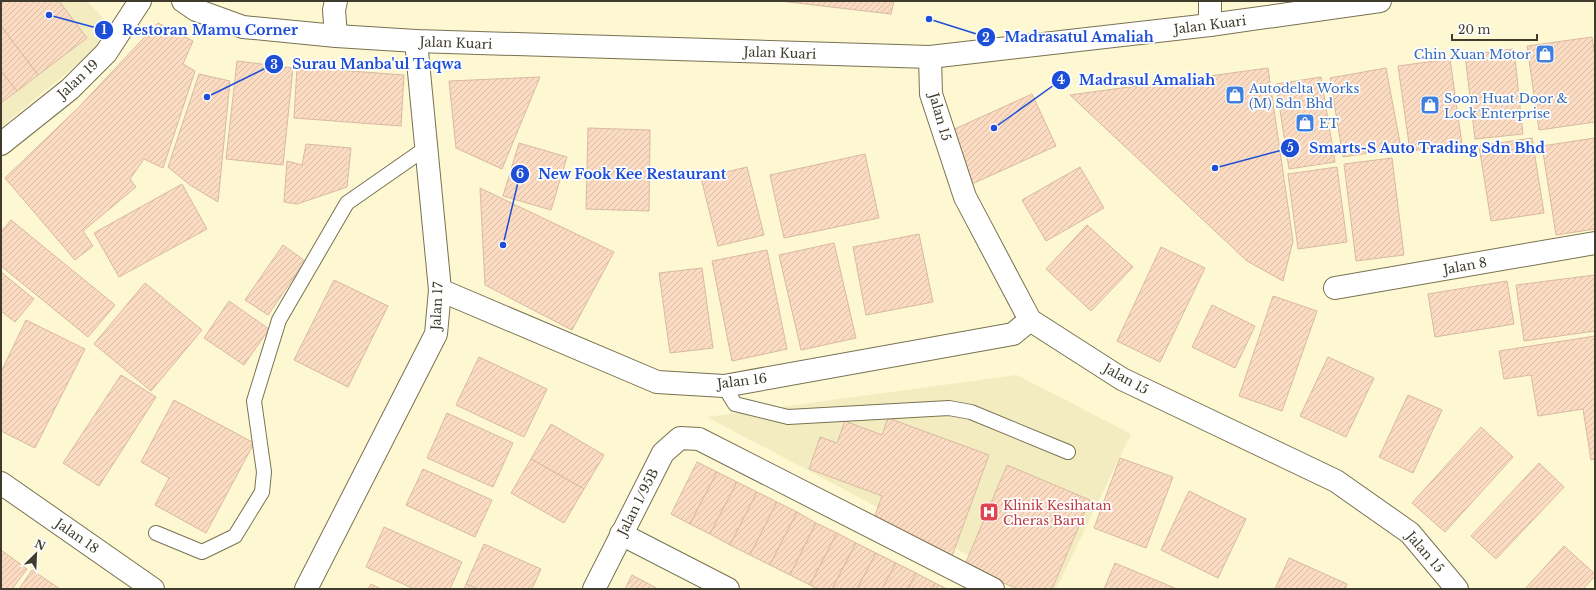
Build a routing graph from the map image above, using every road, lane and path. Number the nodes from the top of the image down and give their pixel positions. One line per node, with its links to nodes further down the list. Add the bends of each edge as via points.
1 (140, 1): 10 (street, Jalan 19, via 106,53 70,88)
2 (183, 1): 7 (street, Jalan Kuari, via 196,10 243,27)
3 (336, 1): 7 (street)
4 (1210, 1): 6 (street)
5 (1380, 1): 6 (street, Jalan Kuari)
6 (1210, 25): 9 (street, Jalan Kuari)
7 (336, 36): 8 (street, Jalan Kuari)
8 (416, 42): 9 (street, Jalan Kuari); 11 (street, Jalan 17)
9 (930, 58): 15 (street, Jalan 15, via 931,94 965,197)
10 (1, 144)
11 (426, 148): 14 (street, Jalan 17); 19 (lane, via 347,203 279,320 254,401 264,472 262,492 235,536 202,552)
12 (1595, 243): 13 (street, Jalan 8)
13 (1335, 288)
14 (440, 290): 16 (street, Jalan 16, via 657,382); 22 (street, Jalan 17, via 436,334)
15 (1030, 320): 16 (street, Jalan 16, via 1013,334); 26 (street, Jalan 15, via 1122,379 1336,481 1410,533)
16 (724, 386): 17 (lane, via 735,404 788,417 949,408 971,412)
17 (1068, 452)
18 (1, 483): 21 (street, Jalan 18)
19 (156, 533)
20 (621, 534): 23 (street, Jalan 1/95B); 24 (street); 25 (street, Jalan 1/95B, via 663,453 680,438 699,439)
21 (153, 589)
22 (306, 589)
23 (594, 589)
24 (728, 589)
25 (993, 589)
26 (1457, 589)

